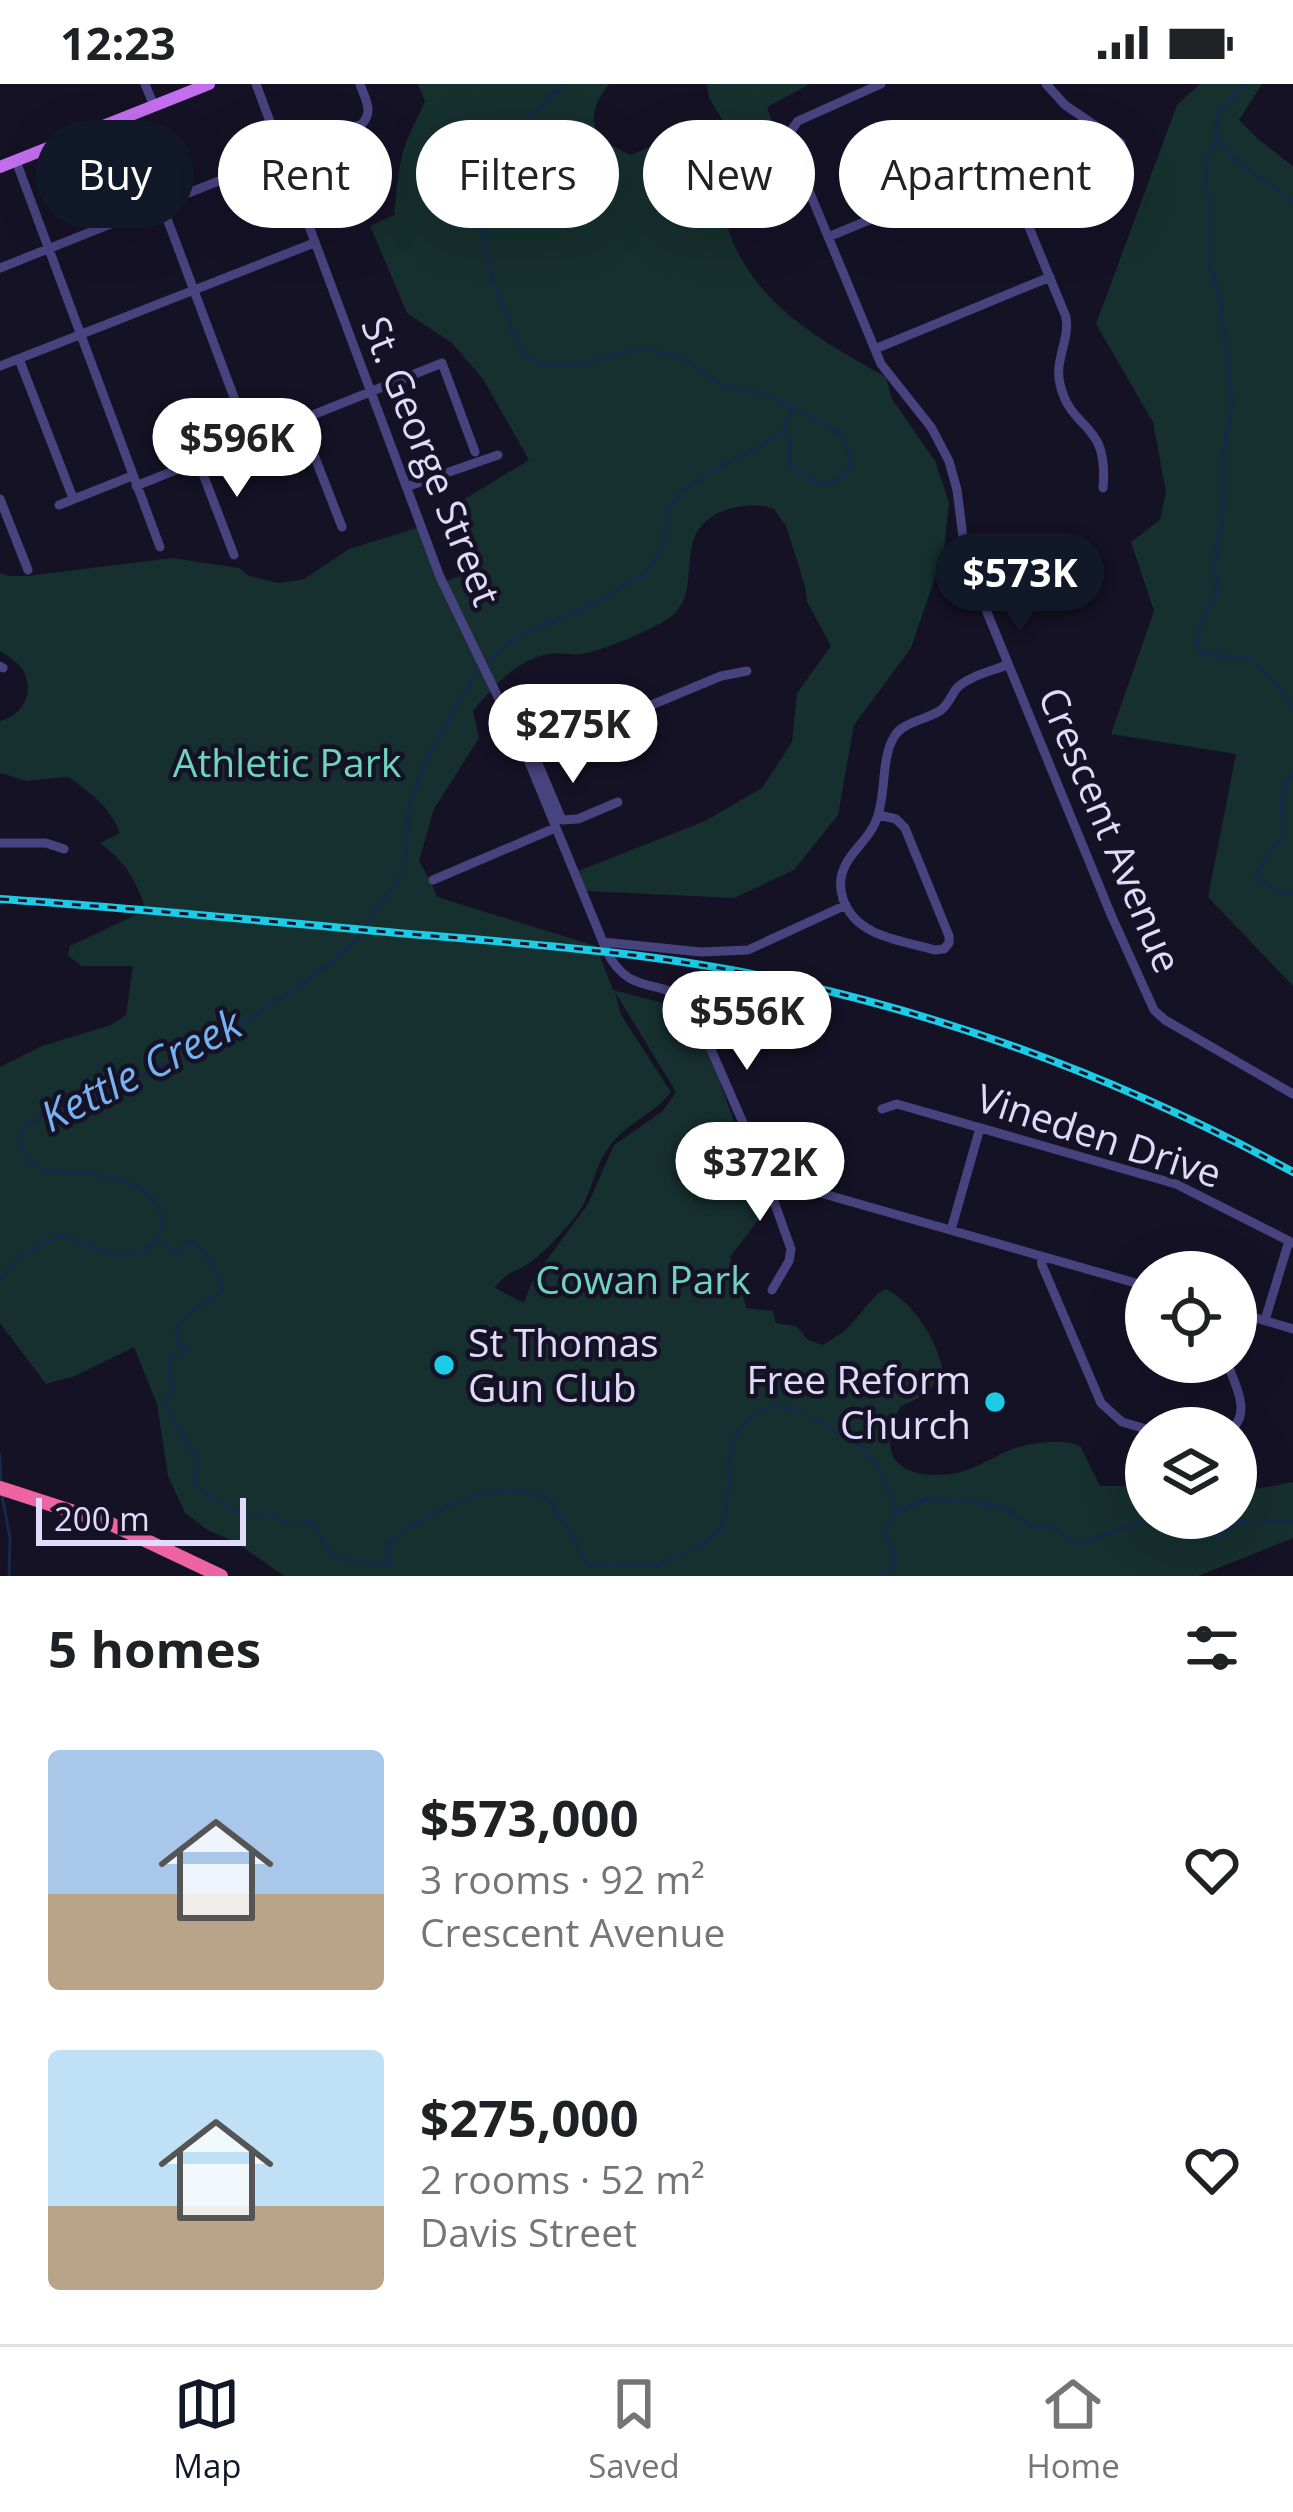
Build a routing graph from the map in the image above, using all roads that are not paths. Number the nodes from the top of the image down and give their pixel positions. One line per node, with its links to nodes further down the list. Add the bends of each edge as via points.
1 (145, 84): 7 (street)
2 (209, 84): 7 (main road)
3 (256, 84): 10 (street, St. George Street)
4 (360, 84): 11 (street, via 369,110)
5 (881, 84): 18 (street, Crescent Avenue, via 791,128 790,146)
6 (1046, 84): 12 (street)
7 (154, 106): 8 (main road)
8 (129, 117): 9 (street); 13 (main road)
9 (130, 120)
10 (270, 120)
11 (364, 120)
12 (1087, 120)
13 (16, 161): 14 (main road); 20 (street)
14 (0, 167)
15 (100, 228): 20 (street)
16 (170, 228): 23 (street)
17 (309, 228): 19 (street, St. George Street)
18 (828, 237): 22 (street, via 1001,170); 25 (street, Crescent Avenue)
19 (314, 243): 23 (street); 28 (street, St. George Street)
20 (49, 249): 21 (street); 24 (street)
21 (0, 268)
22 (1050, 277): 25 (street); 36 (street, via 1068,327 1060,383 1101,446)
23 (193, 290): 24 (street); 30 (street)
24 (81, 334): 26 (street); 34 (street)
25 (875, 349): 44 (street, Crescent Avenue, via 949,460 966,561)
26 (19, 359): 27 (street); 38 (street)
27 (0, 366)
28 (370, 392): 29 (street); 31 (street, via 442,363); 35 (street, St. George Street)
29 (300, 419): 30 (street); 40 (street)
30 (250, 440): 33 (street)
31 (476, 452)
32 (498, 455): 35 (street)
33 (198, 461): 34 (street); 42 (street)
34 (134, 481): 38 (street); 41 (street)
35 (406, 488): 46 (street, St. George Street, via 440,577)
36 (1103, 488)
37 (0, 499): 43 (street)
38 (73, 499): 39 (street)
39 (59, 505)
40 (342, 527)
41 (160, 547)
42 (234, 555)
43 (28, 570)
44 (1007, 665): 48 (street, via 966,682 943,708 895,735); 55 (street, Crescent Avenue, via 1154,1010)
45 (748, 671): 46 (street)
46 (530, 756): 47 (street, via 562,820); 49 (street, St. George Street)
47 (618, 802)
48 (879, 815): 53 (street, via 843,868); 53 (street, via 905,828 950,943 938,950 870,932)
49 (555, 828): 52 (street); 54 (street, St. George Street)
50 (0, 843): 51 (street)
51 (64, 849)
52 (433, 880)
53 (846, 905): 54 (street, via 748,950)
54 (603, 942): 58 (street, St. George Street, via 625,977 692,1006)
55 (1293, 1094)
56 (882, 1109): 57 (street, Vineden Drive, via 897,1104)
57 (980, 1128): 59 (street); 60 (street, Vineden Drive, via 1176,1184)
58 (759, 1160): 59 (street, via 784,1182); 63 (street, St. George Street, via 791,1249)
59 (951, 1230): 61 (street)
60 (1291, 1242): 65 (street)
61 (1042, 1256): 62 (street); 67 (street, via 1100,1403)
62 (1125, 1280)
63 (772, 1290)
64 (1257, 1318): 65 (street)
65 (1265, 1320): 66 (street)
66 (1293, 1329)
67 (1125, 1423)
68 (0, 1488): 69 (highway, via 111,1523)
69 (221, 1576)

